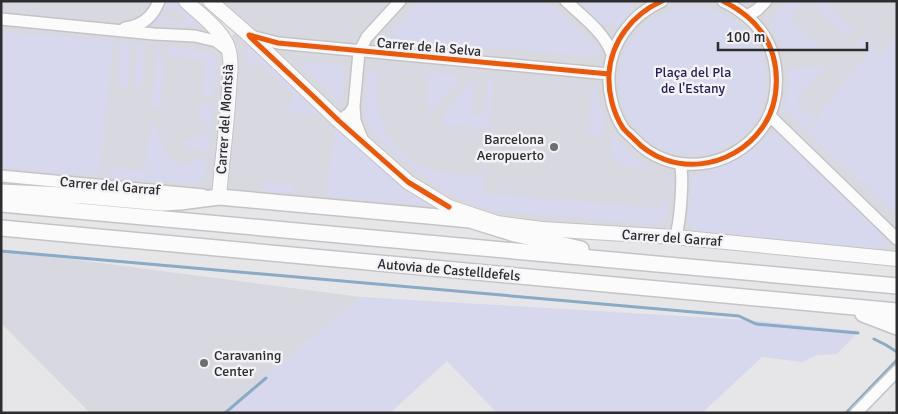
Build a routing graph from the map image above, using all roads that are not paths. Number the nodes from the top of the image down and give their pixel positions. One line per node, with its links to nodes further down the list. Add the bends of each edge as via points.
1 (158, 1): 11 (street, via 155,10 139,25)
2 (186, 1): 13 (main road, via 214,27)
3 (210, 1): 12 (main road, Carrer del Garraf)
4 (400, 1): 14 (street, via 367,36)
5 (566, 1): 15 (street, via 598,31)
6 (662, 1): 15 (street, via 642,12 628,26)
7 (723, 1): 9 (street)
8 (766, 1): 9 (street)
9 (747, 16): 18 (street, via 764,35 774,59 777,86)
10 (1, 19): 11 (street)
11 (117, 30): 13 (street, via 195,36)
12 (248, 35): 14 (street, Carrer de la Selva, via 278,43); 19 (main road, Carrer del Garraf)
13 (227, 47): 24 (main road, Carrer del Montsià, via 230,62 228,103)
14 (359, 52): 16 (street, Carrer de la Selva); 17 (street)
15 (612, 54): 16 (street)
16 (608, 74): 21 (street, via 614,110 623,127 656,156)
17 (354, 106): 19 (street); 20 (street)
18 (770, 115): 21 (street, via 739,151 714,162); 30 (street)
19 (339, 121): 20 (main road, Carrer del Garraf)
20 (362, 141): 26 (main road, Carrer del Garraf, via 408,182)
21 (680, 164): 29 (street, via 683,174)
22 (1, 176): 24 (street, Carrer del Garraf)
23 (1, 192): 24 (highway, via 162,203)
24 (219, 197): 27 (highway)
25 (1, 204): 32 (highway, Autovia de Castelldefels)
26 (449, 207): 27 (highway); 29 (main road, Carrer del Garraf, via 497,223)
27 (470, 220): 32 (highway, via 538,240)
28 (1, 228): 34 (highway, Autovia de Castelldefels)
29 (675, 238): 31 (main road, Carrer del Garraf)
30 (897, 238)
31 (897, 259)
32 (646, 264): 33 (highway, Autovia de Castelldefels)
33 (897, 286)
34 (836, 305): 35 (highway, Autovia de Castelldefels); 36 (highway)
35 (897, 311)
36 (897, 327)
37 (897, 372): 38 (street)
38 (856, 413)

